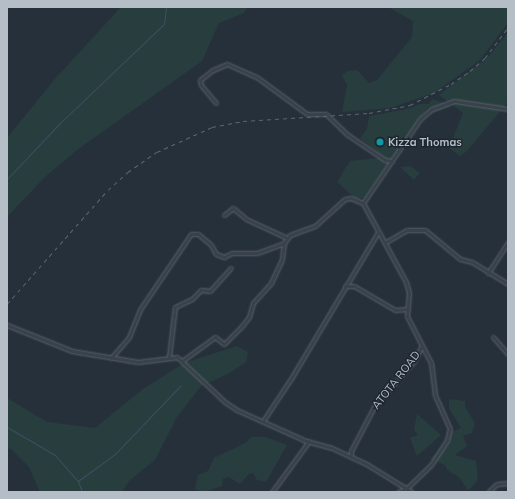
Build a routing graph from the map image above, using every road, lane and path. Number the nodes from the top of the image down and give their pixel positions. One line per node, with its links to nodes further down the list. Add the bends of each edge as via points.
1 (216, 103): 3 (street, via 201,85 200,80 212,70 228,64 258,78 307,114 326,114 348,134 385,160)
2 (508, 109): 3 (street, via 463,101 445,102 423,116)
3 (392, 161): 4 (street)
4 (363, 203): 6 (street); 7 (street, via 351,198 345,199 315,226 296,232)
5 (224, 215): 7 (street, via 233,208 246,218)
6 (378, 232): 8 (street); 14 (street)
7 (288, 238): 10 (street)
8 (386, 242): 12 (street, via 407,230 425,230 460,259 470,261); 15 (street, via 408,286)
9 (508, 242): 12 (street)
10 (284, 243): 21 (street, via 258,252 232,253 225,257 216,254 211,245 198,234 191,234 141,308 129,337); 22 (street, via 282,259 271,283 253,303 249,317 241,327 224,344 215,337)
11 (231, 268): 20 (street, via 210,291 201,290 190,300 175,306)
12 (488, 273): 13 (street)
13 (508, 284)
14 (345, 286): 15 (street, via 354,286 395,310); 23 (street)
15 (408, 309): 18 (street, via 409,323)
16 (7, 325): 21 (street, via 58,347)
17 (493, 337): 19 (street)
18 (422, 347): 25 (street, ATOTA ROAD, via 414,361 375,405 351,451); 27 (street, via 431,363 435,395 450,431 444,447 431,465)
19 (508, 354)
20 (169, 356): 21 (street, via 147,362); 22 (street)
21 (111, 358)
22 (182, 361): 23 (street, via 225,402)
23 (263, 421): 24 (street)
24 (309, 441): 25 (street); 28 (street)
25 (351, 457): 27 (street)
26 (508, 484): 31 (street, via 497,484)
27 (407, 488): 29 (street); 30 (street)
28 (272, 492)
29 (398, 492)
30 (412, 492)
31 (488, 492)

